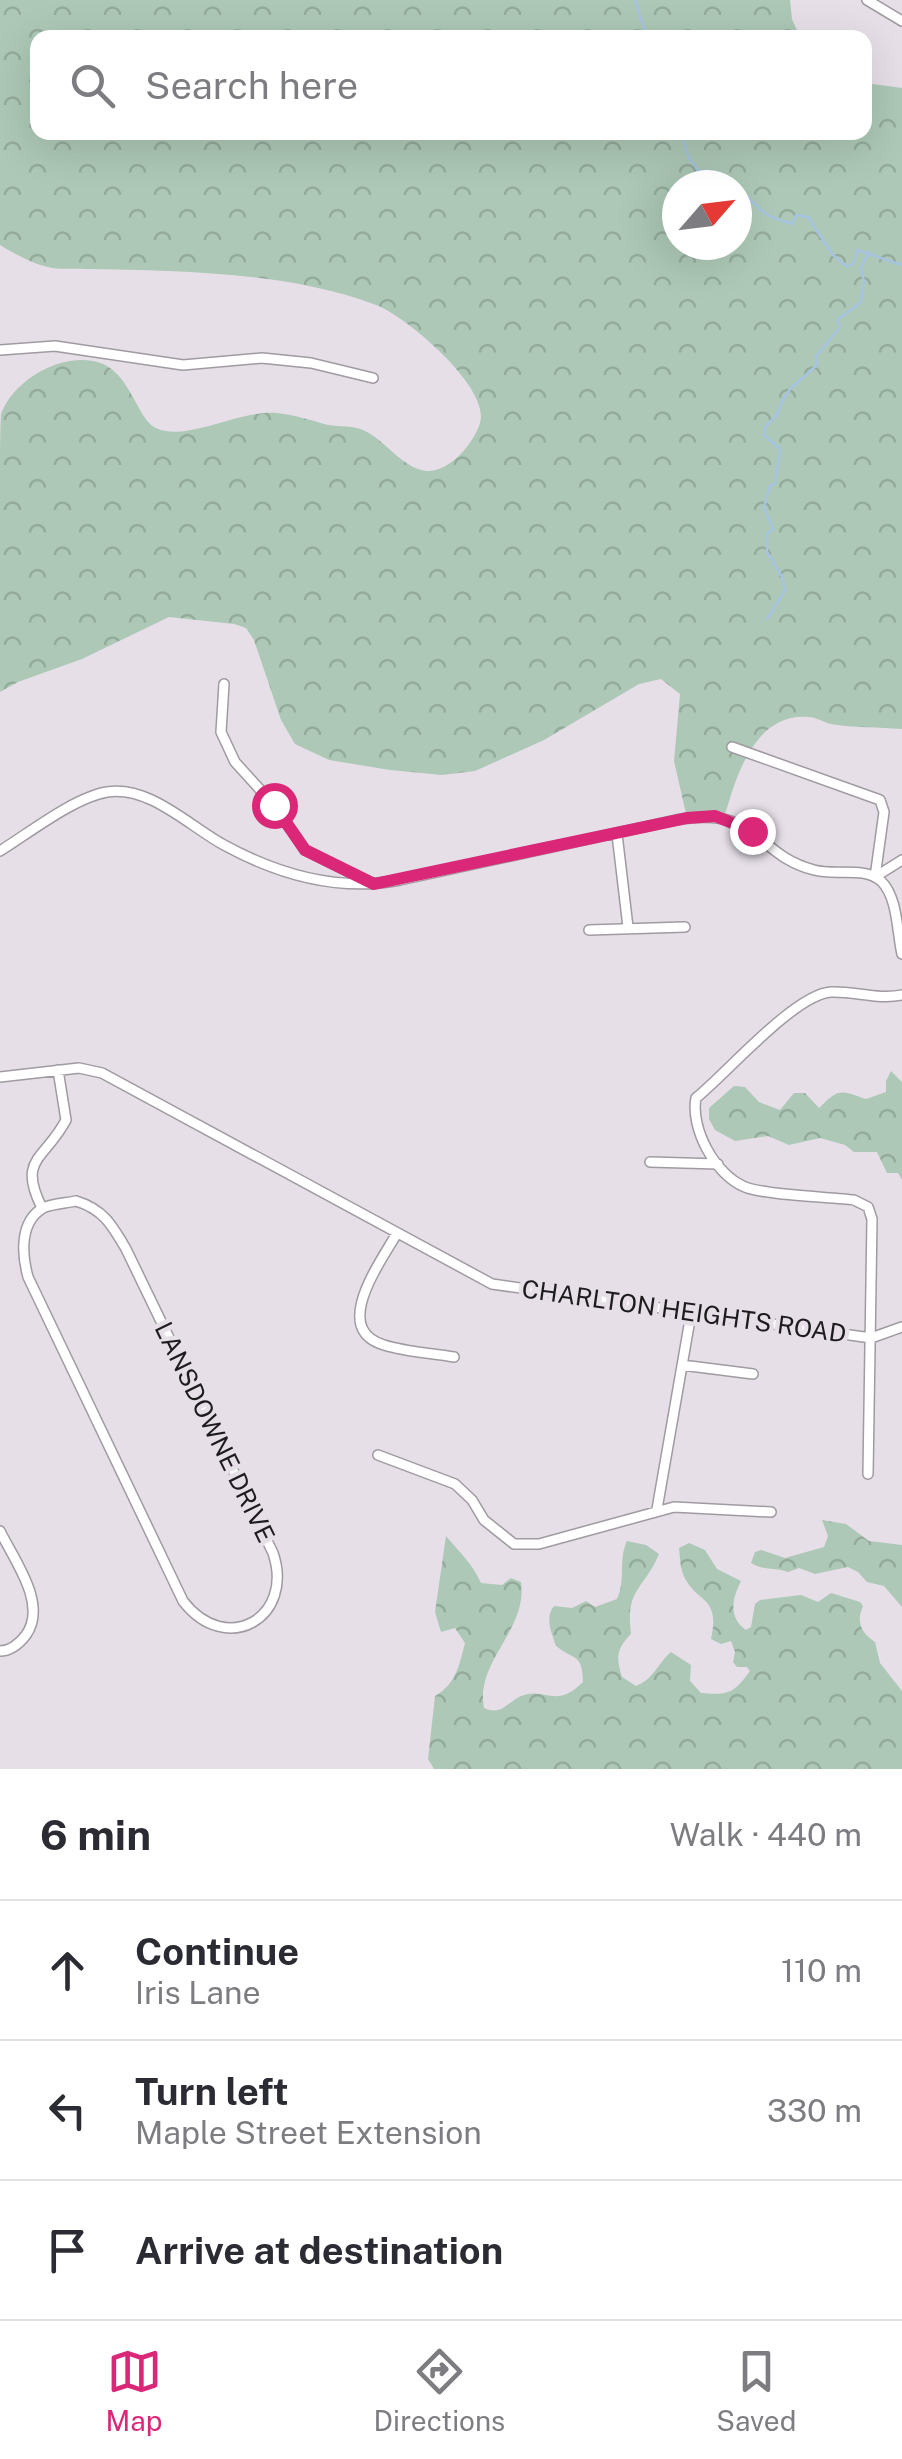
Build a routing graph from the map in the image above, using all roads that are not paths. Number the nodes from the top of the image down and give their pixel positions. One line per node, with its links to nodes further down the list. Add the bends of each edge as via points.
1 (868, 0): 2 (street)
2 (902, 21)
3 (0, 350): 4 (street, via 56,346 183,365 262,358)
4 (373, 378)
5 (224, 684): 11 (street, via 222,732 235,762 305,850)
6 (732, 746): 10 (street, via 880,800)
7 (617, 834): 10 (street, via 715,816 744,826 808,869); 11 (street); 12 (street)
8 (0, 851): 11 (street, via 88,798 130,792 275,869 342,885)
9 (902, 860): 10 (street)
10 (875, 877): 15 (street, via 890,896)
11 (374, 884)
12 (628, 927): 13 (street); 14 (street)
13 (685, 927)
14 (589, 930)
15 (902, 954)
16 (902, 995): 20 (street, CHARLTON HEIGHTS ROAD, via 828,992 776,1024 696,1098 692,1116)
17 (58, 1070): 18 (street, CHARLTON HEIGHTS ROAD); 21 (street, LANSDOWNE DRIVE, via 66,1120 30,1172); 22 (street, CHARLTON HEIGHTS ROAD, via 102,1073)
18 (0, 1077)
19 (650, 1162): 20 (street)
20 (718, 1164): 25 (street, CHARLTON HEIGHTS ROAD, via 746,1188 868,1207)
21 (42, 1208): 21 (street, LANSDOWNE DRIVE, via 23,1243 28,1278 183,1601 211,1626 250,1624 268,1610 280,1573 126,1249 94,1207 76,1202)
22 (396, 1232): 23 (street, CHARLTON HEIGHTS ROAD, via 492,1284); 26 (street, via 361,1301 362,1331 385,1346)
23 (691, 1314): 25 (street, CHARLTON HEIGHTS ROAD); 27 (street)
24 (902, 1327): 25 (street)
25 (871, 1338): 30 (street)
26 (454, 1356)
27 (682, 1365): 28 (street); 31 (street)
28 (754, 1374)
29 (378, 1454): 31 (street, via 456,1484 514,1544 540,1544)
30 (868, 1474)
31 (657, 1509): 32 (street)
32 (771, 1512)
33 (0, 1531): 34 (street, via 35,1614 22,1641)
34 (0, 1652)

